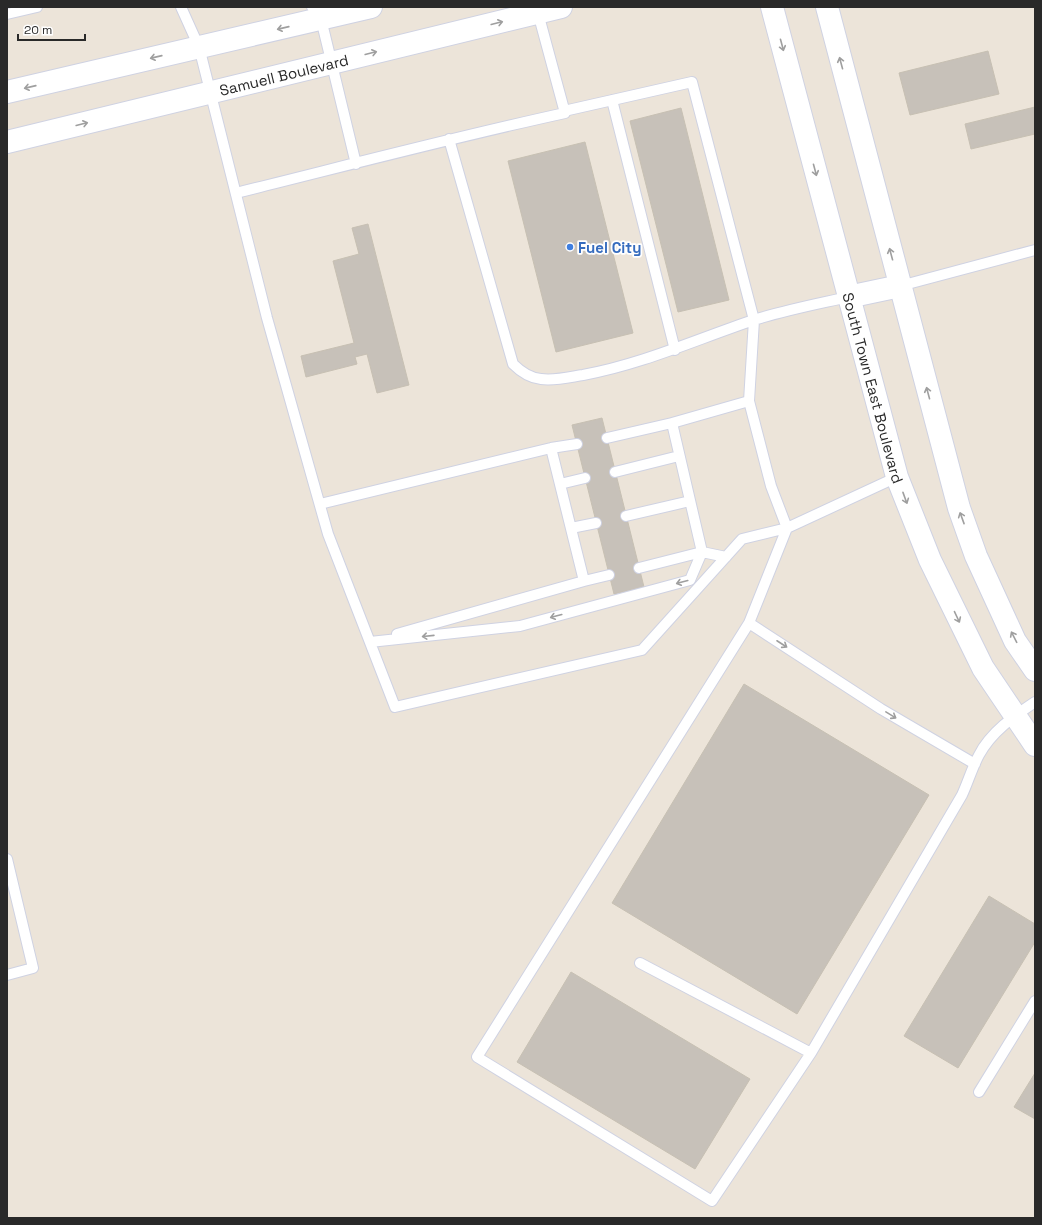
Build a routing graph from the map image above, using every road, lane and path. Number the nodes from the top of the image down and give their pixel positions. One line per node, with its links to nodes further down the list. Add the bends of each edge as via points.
1 (38, 7): 9 (lane)
2 (181, 7): 10 (lane)
3 (370, 7): 7 (main road)
4 (561, 7): 8 (main road, Samuell Boulevard)
5 (772, 7): 22 (main road, South Town East Boulevard, one-way to 22)
6 (826, 7): 21 (main road, one-way to 6)
7 (319, 11): 10 (main road, one-way to 10); 11 (lane)
8 (538, 13): 11 (main road, Samuell Boulevard, one-way to 8); 15 (lane)
9 (7, 14)
10 (199, 47): 12 (main road, one-way to 12); 13 (lane)
11 (331, 63): 13 (main road, Samuell Boulevard); 18 (lane)
12 (7, 92)
13 (210, 93): 17 (main road, Samuell Boulevard, one-way to 13); 19 (lane)
14 (612, 100): 15 (lane); 23 (lane, via 692,82); 24 (lane)
15 (564, 111): 16 (lane, via 565,113)
16 (449, 139): 18 (lane); 24 (lane, via 513,364 523,374 541,380 565,378 633,364)
17 (7, 142)
18 (356, 164): 19 (lane)
19 (236, 193): 36 (lane, via 267,318)
20 (1035, 250): 21 (lane)
21 (900, 286): 22 (main road); 48 (main road, one-way to 21, via 1015,641 976,556 959,508)
22 (848, 297): 23 (lane); 32 (main road, South Town East Boulevard)
23 (754, 320): 24 (lane); 25 (lane)
24 (675, 350)
25 (749, 401): 26 (lane); 40 (lane, via 771,486)
26 (672, 423): 27 (lane); 30 (lane)
27 (607, 438)
28 (577, 444): 29 (lane)
29 (551, 448): 34 (lane); 36 (lane)
30 (679, 456): 31 (lane); 35 (lane)
31 (615, 472)
32 (897, 477): 40 (lane); 50 (main road, South Town East Boulevard, one-way to 50, via 930,560 962,628 983,668)
33 (585, 478): 34 (lane)
34 (560, 484): 39 (lane)
35 (690, 501): 37 (lane); 41 (lane)
36 (320, 504): 47 (lane, via 328,534)
37 (626, 516)
38 (596, 523): 39 (lane)
39 (571, 528): 45 (lane)
40 (787, 528): 42 (lane, via 742,539); 46 (lane)
41 (702, 552): 42 (lane); 43 (lane); 47 (lane, one-way to 47, via 690,580 520,626)
42 (726, 557): 47 (lane, via 642,650 395,707)
43 (639, 568)
44 (609, 575): 45 (lane)
45 (584, 581): 47 (lane)
46 (749, 623): 52 (lane, one-way to 52, via 881,709); 59 (lane, via 477,1057 712,1201)
47 (370, 642)
48 (1035, 670)
49 (1035, 702): 50 (lane)
50 (1015, 716): 51 (main road, South Town East Boulevard); 52 (lane, via 990,740)
51 (1035, 745)
52 (975, 764): 59 (lane, via 962,795)
53 (7, 858): 54 (lane)
54 (17, 903): 55 (lane); 57 (lane, via 33,968)
55 (7, 906)
56 (640, 963): 59 (lane)
57 (7, 975)
58 (1035, 1001): 60 (lane)
59 (811, 1053)
60 (979, 1092)

